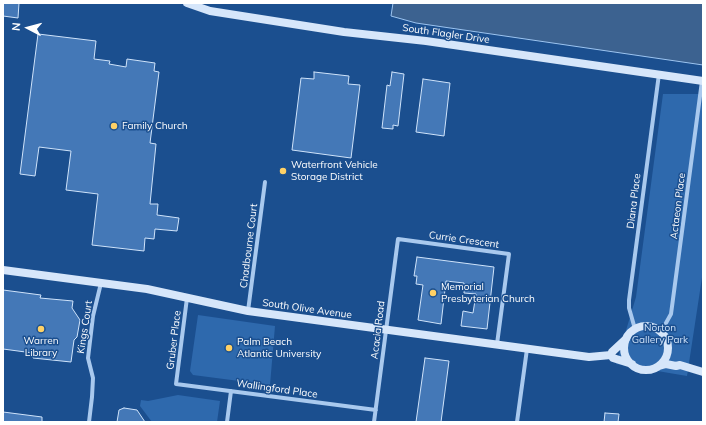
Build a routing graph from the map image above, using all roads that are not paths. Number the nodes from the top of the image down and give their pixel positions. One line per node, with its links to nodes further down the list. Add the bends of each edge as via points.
1 (187, 3): 2 (street, South Flagler Drive, via 210,11 344,32)
2 (659, 74): 3 (street, South Flagler Drive); 10 (street, Diana Place, via 629,300)
3 (703, 81): 12 (street, Actaeon Place, via 672,314)
4 (265, 182): 9 (street, Chadbourne Court)
5 (398, 239): 11 (street, Acacia Road); 14 (street, Currie Crescent, via 509,254)
6 (3, 270): 7 (street, South Olive Avenue)
7 (101, 282): 8 (street, South Olive Avenue); 25 (street, Kings Court, via 93,316 88,358 93,378)
8 (188, 298): 9 (street, South Olive Avenue); 22 (street, Gruber Place)
9 (248, 311): 11 (street, South Olive Avenue)
10 (635, 329): 12 (street, via 648,326); 13 (street)
11 (386, 330): 14 (street, South Olive Avenue); 24 (street, Acacia Road)
12 (661, 332): 15 (street)
13 (626, 339): 17 (street); 18 (street, via 625,352)
14 (498, 344): 16 (street, South Olive Avenue)
15 (668, 347): 19 (street); 20 (street, via 664,361)
16 (527, 348): 17 (street, South Olive Avenue, via 589,357); 28 (street)
17 (611, 355): 18 (street, South Olive Avenue)
18 (632, 364): 20 (street, via 648,370)
19 (680, 365): 20 (street); 21 (street)
20 (659, 366)
21 (703, 372)
22 (176, 384): 23 (street, Wallingford Place)
23 (231, 391): 24 (street, Wallingford Place); 26 (street)
24 (376, 410): 27 (street, Acacia Road)
25 (89, 422)
26 (227, 422)
27 (374, 422)
28 (517, 422)

